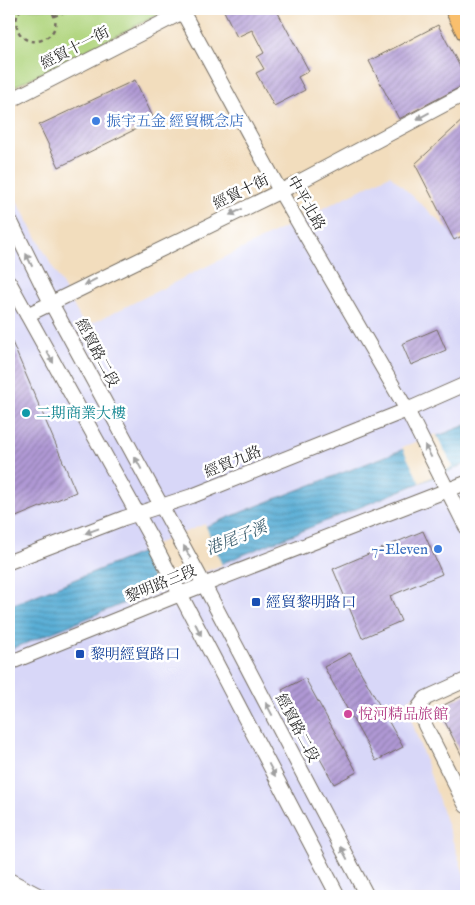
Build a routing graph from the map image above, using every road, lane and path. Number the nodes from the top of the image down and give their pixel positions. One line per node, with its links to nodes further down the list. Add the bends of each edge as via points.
1 (21, 9): 8 (path, via 16,19 18,31 33,42 46,39 51,34)
2 (50, 9): 8 (path)
3 (73, 9): 8 (path)
4 (95, 9): 5 (path, via 105,12)
5 (110, 9)
6 (454, 9): 9 (main road)
7 (182, 10): 11 (street, 經貿十一街); 12 (street, 中平北路)
8 (54, 16)
9 (466, 32)
10 (466, 93): 12 (street, 經貿十街, one-way to 12)
11 (9, 101)
12 (280, 191): 15 (street, 經貿十街, one-way to 15); 18 (street, 中平北路)
13 (9, 218): 15 (street, 經貿路二段, one-way to 13)
14 (9, 282): 16 (street)
15 (50, 301): 16 (street, 經貿十街); 21 (street, 經貿路二段, one-way to 15)
16 (27, 314): 22 (street, one-way to 22)
17 (466, 384): 18 (street, 經貿九路)
18 (408, 410): 19 (street, 中平北路, one-way to 18); 21 (street, 經貿九路)
19 (445, 484): 20 (street, 黎明路三段); 23 (street, 中平北路); 25 (street, 黎明路三段)
20 (466, 484)
21 (161, 506): 22 (street, 經貿九路); 25 (street, 經貿路二段, one-way to 21)
22 (137, 514): 24 (street, 經貿九路, one-way to 24); 26 (street)
23 (466, 527)
24 (9, 562)
25 (201, 580): 26 (street, 黎明路三段); 33 (street, 經貿路二段, one-way to 25)
26 (178, 590): 27 (street, 黎明路三段); 32 (street, one-way to 32)
27 (9, 663)
28 (466, 680): 29 (street, via 426,698 419,707 424,725)
29 (466, 806)
30 (9, 880): 31 (street)
31 (40, 896)
32 (338, 896)
33 (367, 896)

